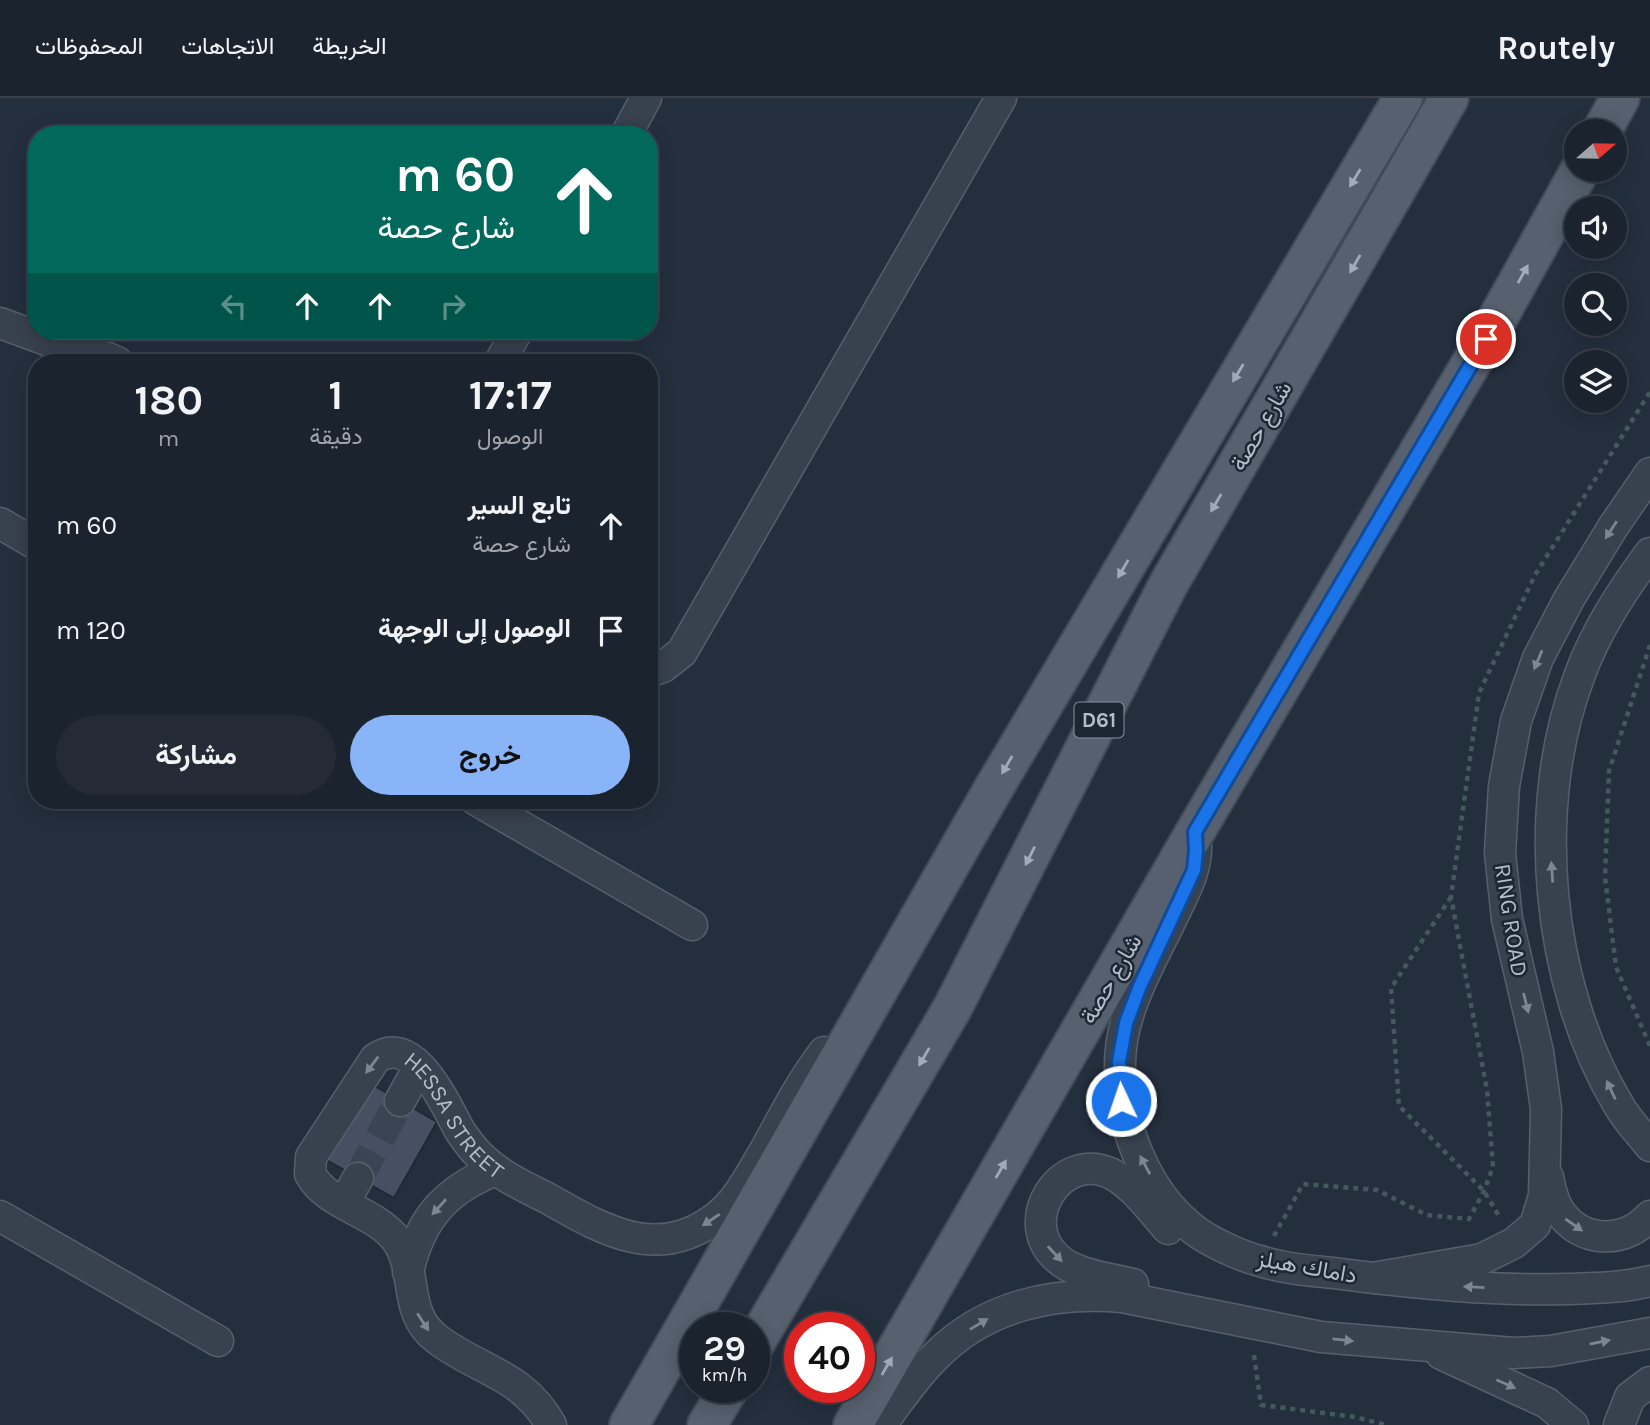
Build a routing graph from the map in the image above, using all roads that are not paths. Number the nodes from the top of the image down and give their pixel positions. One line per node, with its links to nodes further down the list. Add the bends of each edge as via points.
1 (646, 98): 8 (street)
2 (1001, 98): 19 (street, via 682,652)
3 (1394, 98): 9 (street)
4 (1403, 98): 9 (main road)
5 (1449, 98): 36 (main road, شارع حصة / D61, one-way to 36, via 1168,585 953,1007)
6 (1620, 98): 7 (main road)
7 (1609, 119)
8 (631, 126)
9 (1378, 139): 23 (main road, one-way to 23)
10 (1573, 182): 21 (main road, شارع حصة, one-way to 10, via 1500,316)
11 (0, 323): 12 (street)
12 (28, 335)
13 (45, 340): 14 (street)
14 (94, 354)
15 (1650, 473): 27 (street, RING ROAD, one-way to 27, via 1569,599 1538,658 1516,721 1504,786 1500,853 1507,919 1538,1052 1546,1109)
16 (0, 523): 17 (street)
17 (28, 540)
18 (1649, 555): 26 (street, RING ROAD, one-way to 18, via 1618,1104 1570,990 1556,924 1551,863 1551,800 1561,737 1579,677 1605,620)
19 (658, 669)
20 (492, 809): 22 (street)
21 (1195, 832): 31 (street, داماك هيلز, one-way to 21, via 1194,1230 1167,1202 1131,1140 1121,1101 1119,1062 1126,1023 1194,870); 45 (main road, شارع حصة, one-way to 21)
22 (692, 925)
23 (866, 1010): 28 (street, HESSA STREET, one-way to 28, via 812,1068 742,1190 699,1228 661,1239 622,1236); 43 (main road)
24 (419, 1068): 25 (street); 28 (street, HESSA STREET, via 443,1097 462,1134); 32 (street, HESSA STREET, one-way to 32, via 401,1054 383,1053 375,1059 311,1157 310,1174 314,1183 351,1190 396,1239)
25 (400, 1101)
26 (1650, 1146)
27 (1545, 1166): 30 (street, one-way to 30, via 1557,1207 1576,1229 1592,1236 1628,1234); 33 (street, RING ROAD, via 1544,1196 1535,1225 1514,1243 1474,1261)
28 (496, 1170): 32 (street, one-way to 32, via 474,1179 437,1208 413,1249)
29 (0, 1216): 38 (street)
30 (1650, 1216)
31 (1246, 1256): 33 (street, داماك هيلز); 35 (street, one-way to 35, via 1188,1242 1168,1229 1124,1181 1107,1172 1088,1169 1069,1175 1053,1186 1043,1203 1040,1223 1056,1258 1073,1268 1188,1302)
32 (408, 1272): 42 (street, HESSA STREET, one-way to 42, via 421,1324 436,1339 515,1384)
33 (1373, 1278): 34 (street, داماك هيلز, one-way to 33, via 1626,1287 1542,1289)
34 (1650, 1281)
35 (1212, 1316): 39 (street, one-way to 39, via 1321,1337); 46 (street, one-way to 35, via 936,1356 991,1317 1022,1304 1088,1294)
36 (770, 1318)
37 (1650, 1333): 39 (street, one-way to 37, via 1513,1353)
38 (218, 1341)
39 (1422, 1345): 47 (street, one-way to 47, via 1547,1403)
40 (1650, 1382): 48 (street, via 1630,1397)
41 (720, 1403): 44 (main road)
42 (551, 1425)
43 (629, 1425)
44 (707, 1425)
45 (853, 1425)
46 (881, 1425)
47 (1573, 1425)
48 (1619, 1425)

